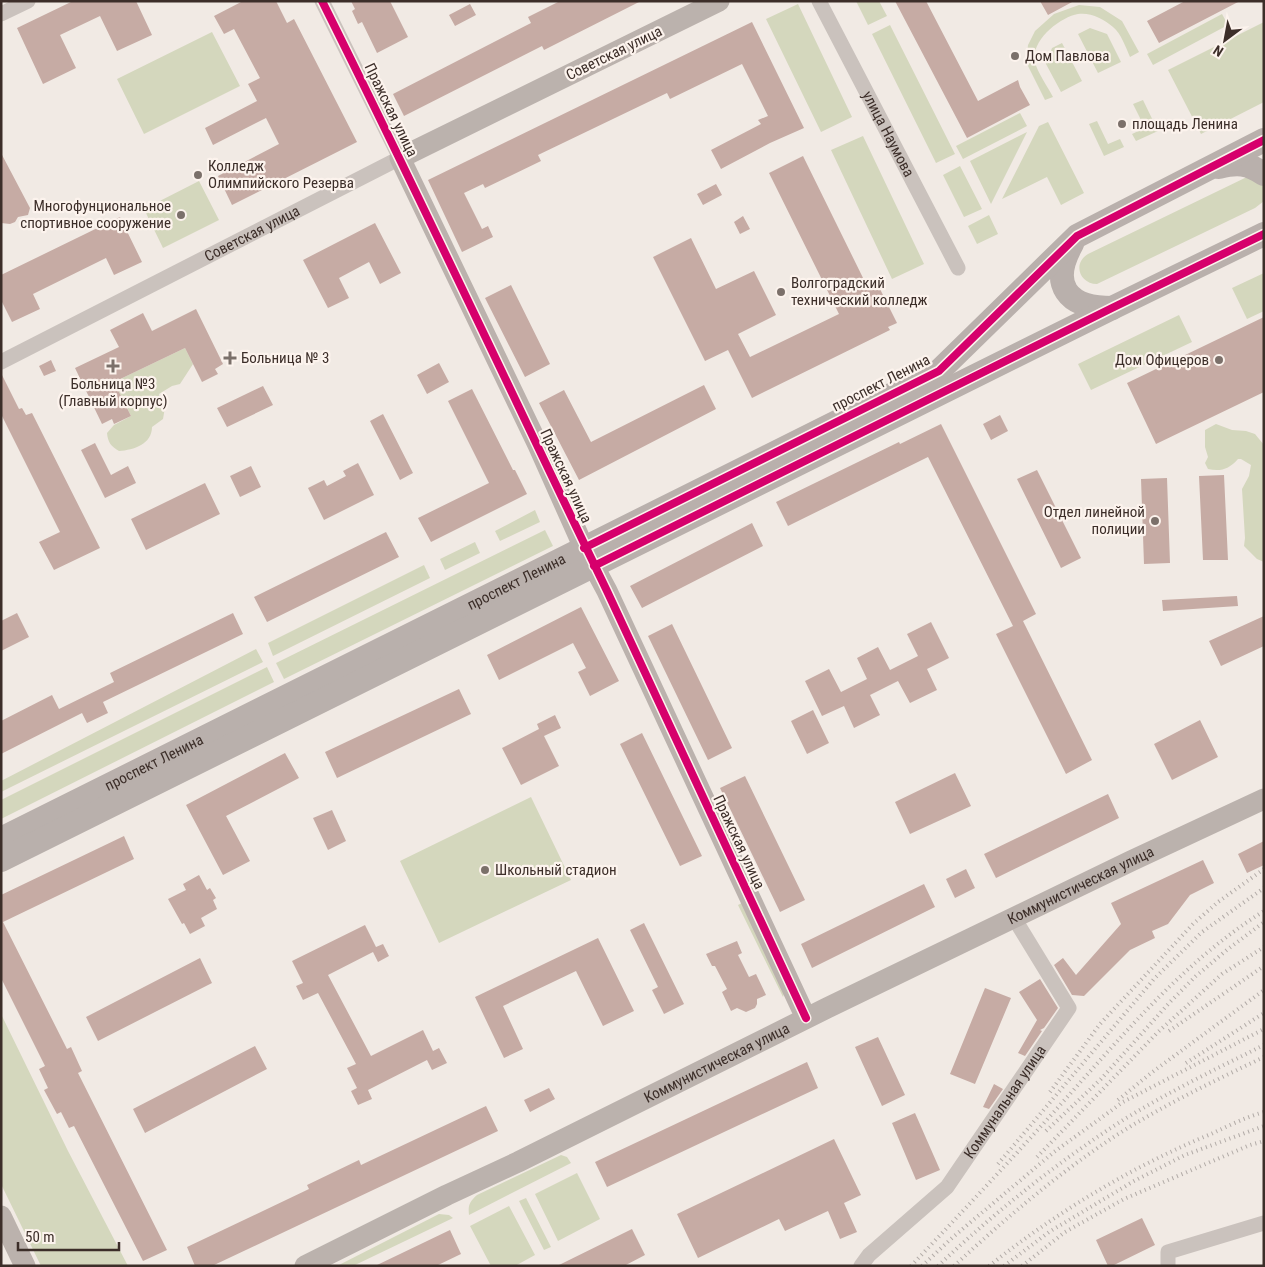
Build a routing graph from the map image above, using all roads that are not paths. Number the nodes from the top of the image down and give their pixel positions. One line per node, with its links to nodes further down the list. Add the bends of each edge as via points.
1 (28, 1): 5 (street)
2 (322, 1): 7 (street, Пражская улица)
3 (719, 1): 7 (street, Советская улица)
4 (819, 1): 12 (street, улица Наумова)
5 (1, 14)
6 (1264, 140): 8 (main road, проспект Ленина)
7 (400, 158): 14 (street, Советская улица); 16 (street, Пражская улица)
8 (1208, 170): 9 (main road, via 1241,163); 11 (main road, проспект Ленина)
9 (1264, 174)
10 (1260, 233): 13 (main road, проспект Ленина)
11 (1077, 236): 13 (main road, via 1062,268 1067,291 1081,304); 15 (main road, проспект Ленина)
12 (958, 268)
13 (1112, 308): 15 (main road, проспект Ленина)
14 (1, 362)
15 (944, 380): 16 (main road, проспект Ленина)
16 (589, 557): 18 (main road, проспект Ленина); 19 (main road, проспект Ленина); 21 (street, Пражская улица)
17 (1264, 799): 20 (street, Коммунистическая улица)
18 (1, 839)
19 (1, 860)
20 (1014, 918): 21 (street, Коммунистическая улица); 26 (street, Коммунальная улица, via 1069,1008 947,1187 869,1255)
21 (806, 1018): 25 (street, Коммунистическая улица)
22 (1, 1216): 24 (street)
23 (1264, 1222): 27 (street, via 1168,1252)
24 (25, 1266)
25 (305, 1266)
26 (861, 1266)
27 (1168, 1266)

